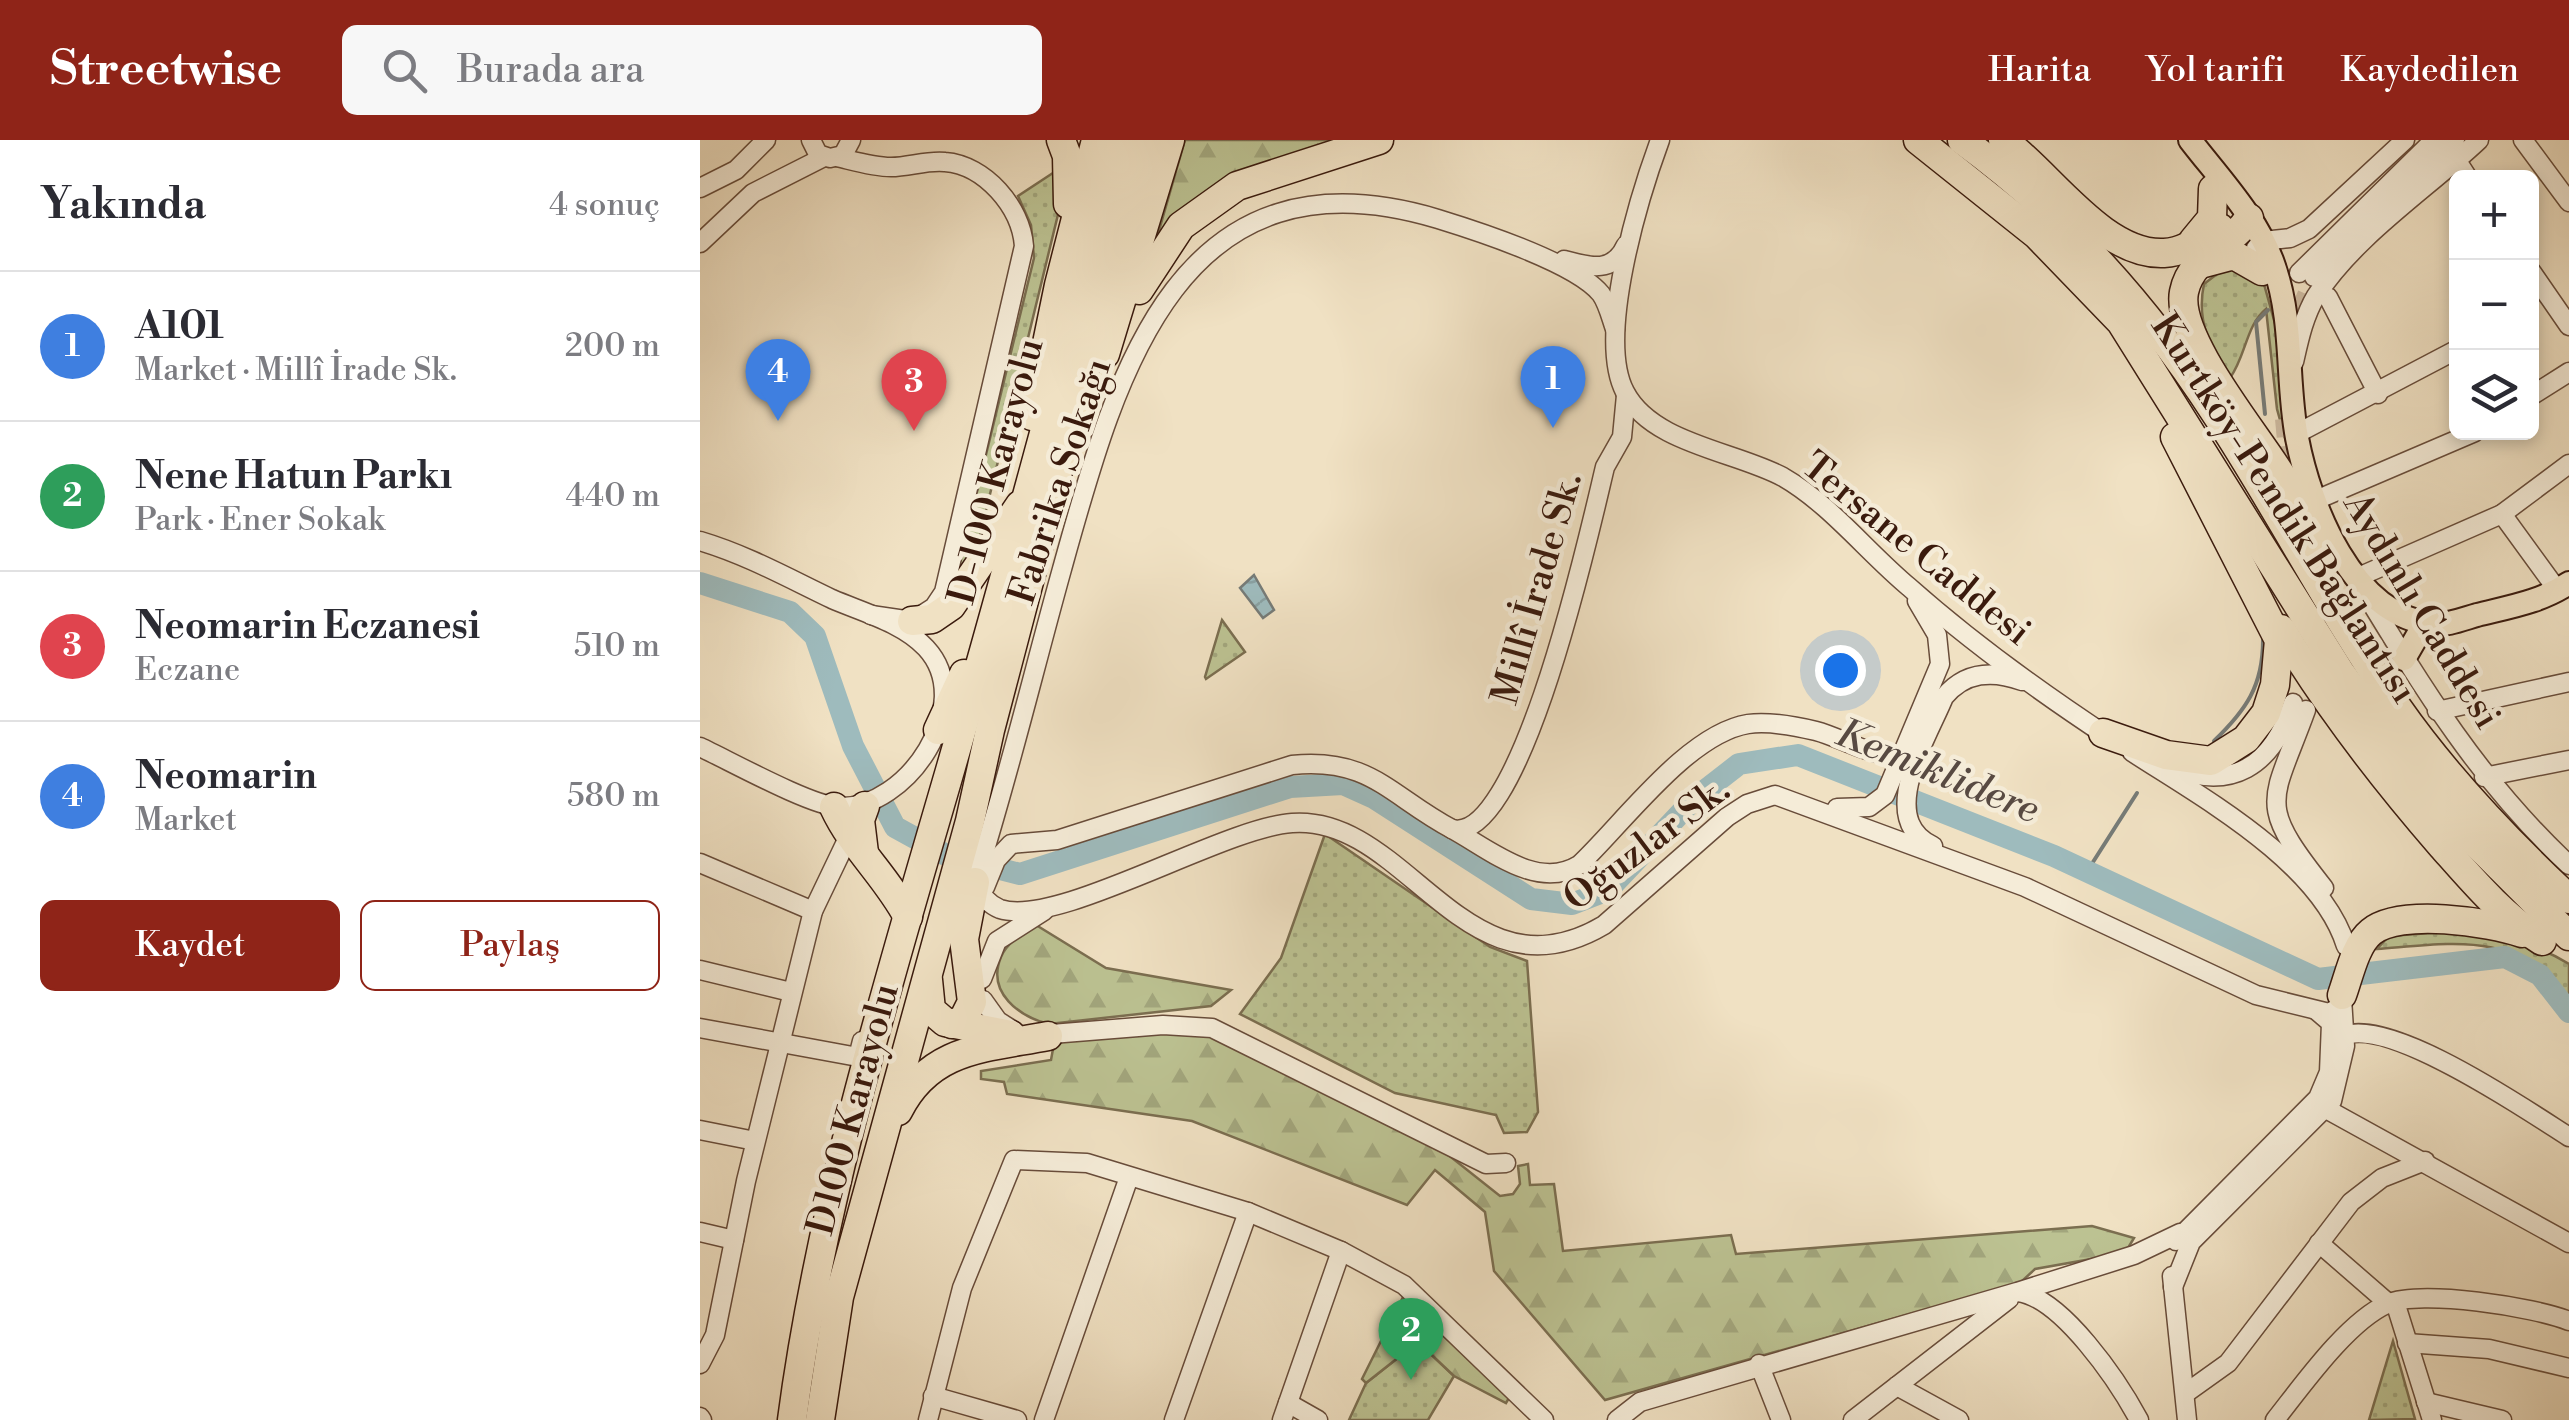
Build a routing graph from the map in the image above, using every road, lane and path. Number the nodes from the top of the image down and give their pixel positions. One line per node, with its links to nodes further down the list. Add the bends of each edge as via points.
1 (766, 140): 24 (street, via 736,170)
2 (852, 140): 20 (street); 22 (street)
3 (1061, 140): 34 (highway, via 1070,180)
4 (1096, 140): 34 (highway)
5 (1122, 140): 49 (highway, D-100 Karayolu)
6 (1145, 140): 49 (highway, D-100 Karayolu)
7 (1170, 140): 39 (highway)
8 (1379, 140): 39 (highway, via 1236,186 1208,204 1162,251)
9 (1660, 140): 27 (street)
10 (1918, 140): 33 (highway, Kurtköy-Pendik Bağlantısı, via 2024,224)
11 (1962, 140): 64 (highway, Kurtköy-Pendik Bağlantısı, via 2028,191 2153,325 2218,416)
12 (2003, 140): 32 (highway, via 2122,244)
13 (2175, 140): 25 (main road, Aydınlı Caddesi)
14 (2190, 140): 29 (main road, Aydınlı Caddesi)
15 (2405, 140): 29 (street, via 2310,229 2290,238)
16 (2434, 140): 17 (street, via 2306,275)
17 (2455, 140)
18 (2479, 140): 21 (street)
19 (2524, 140): 26 (street)
20 (821, 151): 22 (street); 28 (street, via 770,171); 30 (street, via 753,193)
21 (2457, 161): 23 (street); 42 (street, via 2317,295)
22 (877, 166): 59 (street, via 941,162 974,172 1010,206 1024,246 946,586 934,607)
23 (2463, 170)
24 (700, 188)
25 (2213, 189): 29 (main road, Aydınlı Caddesi); 32 (highway, via 2212,218)
26 (2569, 202)
27 (1640, 213): 31 (street, Fabrika Sokağı, via 1620,257 1603,267); 38 (street)
28 (700, 224)
29 (2251, 239): 32 (highway); 32 (highway, via 2246,259); 42 (main road, Aydınlı Caddesi)
30 (700, 243)
31 (1520, 248): 38 (street, Fabrika Sokağı, via 1589,283 1605,300); 77 (street, Fabrika Sokağı, via 1416,213 1339,202 1258,222 1188,272 1151,322 1106,416)
32 (2190, 260): 64 (highway, via 2184,292 2189,327 2280,474)
33 (2082, 282): 52 (highway); 89 (highway, Kurtköy-Pendik Bağlantısı, via 2130,335 2340,672 2401,756)
34 (1058, 285): 49 (highway, via 1030,425)
35 (2328, 297): 44 (street)
36 (2540, 301): 37 (street)
37 (2569, 326)
38 (1615, 329): 45 (street, via 1616,366)
39 (1112, 334): 49 (highway)
40 (2449, 354): 44 (street)
41 (2569, 372): 43 (street)
42 (2290, 378): 46 (main road, Aydınlı Caddesi)
43 (2539, 391)
44 (2378, 394): 46 (street)
45 (1626, 395): 55 (street, Tersane Caddesi, via 1667,429 1781,476 1808,494); 76 (street, Millî İrade Sk., via 1622,436 1605,466 1542,700 1488,811 1468,829)
46 (2296, 434): 50 (main road, Aydınlı Caddesi)
47 (2455, 440): 50 (street)
48 (2569, 464): 51 (street)
49 (1041, 492): 57 (highway, D-100 Karayolu); 59 (highway, via 951,606 932,619); 77 (highway, D-100 Karayolu)
50 (2316, 500): 54 (main road, Aydınlı Caddesi)
51 (2502, 514): 54 (street); 56 (street)
52 (2222, 523): 67 (highway, via 2279,640 2280,664 2266,714 2235,750 2211,761); 89 (highway, via 2328,707 2472,880 2520,927)
53 (700, 541): 58 (street)
54 (2356, 578): 60 (main road, via 2398,612); 61 (street, Aydınlı Caddesi)
55 (1908, 587): 63 (street, Tersane Caddesi); 70 (street, via 1941,650)
56 (2558, 592): 60 (main road)
57 (1000, 596): 66 (highway); 75 (highway, D-100 Karayolu)
58 (871, 615): 59 (street); 66 (street, via 913,637 934,658 941,690)
59 (912, 621)
60 (2437, 625): 61 (main road, via 2418,633)
61 (2404, 659): 65 (street, Aydınlı Caddesi)
62 (2569, 682): 65 (street)
63 (2041, 688): 67 (street, Tersane Caddesi); 70 (street, via 1995,675 1964,679 1944,698)
64 (2398, 708): 85 (highway, Kurtköy-Pendik Bağlantısı, via 2466,793)
65 (2437, 711): 71 (street, Aydınlı Caddesi)
66 (938, 730): 73 (street, via 928,753 904,778)
67 (2114, 740): 90 (street, Tersane Caddesi, via 2264,840); 90 (street, via 2197,776 2237,773 2266,754 2300,706 2276,806 2286,838 2341,915)
68 (700, 747): 74 (street)
69 (2569, 760): 71 (street)
70 (1906, 762): 72 (street, via 1885,795 1856,810); 76 (street, via 1799,728 1736,727 1676,767 1579,865 1558,875 1533,872); 82 (street, via 1906,808 1915,831 1926,843)
71 (2484, 776): 78 (street, Aydınlı Caddesi)
72 (1793, 798): 82 (street, Oğuzlar Sk.); 86 (street, Oğuzlar Sk., via 1768,796 1747,804 1604,926 1545,945 1492,936 1361,845 1316,823 1260,830)
73 (865, 806): 74 (street); 79 (highway)
74 (840, 820): 79 (highway); 88 (street, via 846,842)
75 (935, 821): 84 (highway, D100 Karayolu)
76 (1452, 829): 77 (street, via 1368,773 1316,762 1260,772 1058,840)
77 (993, 836): 83 (street, Fabrika Sokağı); 87 (highway, D100 Karayolu)
78 (2561, 849): 81 (street, Aydınlı Caddesi)
79 (865, 856): 84 (highway)
80 (700, 863): 88 (street)
81 (2569, 866)
82 (1995, 875): 97 (street, Oğuzlar Sk., via 2256,995)
83 (978, 889): 86 (street, Oğuzlar Sk., via 1006,910); 93 (street, Fabrika Sokağı); 98 (highway, via 964,926 972,1002)
84 (906, 899): 102 (street, via 858,1056); 139 (highway, D100 Karayolu, via 813,1293)
85 (2569, 899)
86 (1058, 904): 93 (street, via 1002,936)
87 (944, 910): 98 (highway, via 928,993 936,1017); 109 (highway, D100 Karayolu)
88 (813, 911): 94 (street)
89 (2555, 939): 90 (highway, via 2449,920 2384,925); 91 (highway)
90 (2353, 946): 96 (highway)
91 (2569, 955)
92 (700, 970): 94 (street)
93 (982, 979): 95 (street, Fabrika Sokağı)
94 (791, 992): 102 (street)
95 (983, 1000): 98 (street, Fabrika Sokağı); 101 (street, via 1005,1027)
96 (2341, 1000): 97 (street, via 2333,1013); 100 (street)
97 (2317, 1011): 103 (street, via 2331,1023)
98 (963, 1027): 101 (highway); 104 (street)
99 (700, 1028): 102 (street)
100 (2352, 1033): 103 (street); 105 (street, via 2336,1091); 107 (street, via 2462,1069)
101 (1048, 1036): 104 (highway); 111 (street, via 1140,1026 1212,1028 1486,1164)
102 (778, 1044): 108 (street)
103 (2332, 1049): 105 (street)
104 (952, 1055): 109 (highway, via 916,1082)
105 (2320, 1106): 110 (street); 115 (street); 122 (street, via 2190,1242)
106 (700, 1130): 108 (street)
107 (2569, 1138)
108 (755, 1142): 116 (street)
109 (882, 1149): 140 (highway, D100 Karayolu, via 840,1297)
110 (2425, 1161): 117 (street, via 2382,1178 2350,1202); 118 (street)
111 (1506, 1163)
112 (1128, 1177): 113 (street); 134 (street, via 1087,1163 1014,1160 962,1288); 143 (street)
113 (1248, 1212): 119 (street); 144 (street)
114 (700, 1232): 116 (street)
115 (2180, 1233): 120 (street); 122 (street, via 2172,1256)
116 (734, 1240): 127 (street)
117 (2318, 1243): 124 (street); 133 (street, via 2228,1364)
118 (2569, 1243)
119 (1342, 1250): 136 (street); 137 (street, via 1404,1284)
120 (2134, 1255): 121 (street); 122 (street, via 2157,1260)
121 (2070, 1275): 123 (street); 126 (street, via 2054,1299)
122 (2173, 1288): 133 (street)
123 (2017, 1292): 126 (street, via 2042,1298); 130 (street); 132 (street)
124 (2391, 1302): 125 (street, via 2439,1299 2542,1310); 128 (street); 152 (street, via 2312,1372)
125 (2569, 1321)
126 (2067, 1323): 138 (street)
127 (708, 1333): 129 (street)
128 (2407, 1343): 131 (street, via 2489,1349); 135 (street)
129 (700, 1364)
130 (1759, 1364): 147 (street, via 1640,1402); 148 (street)
131 (2569, 1368)
132 (1897, 1386): 149 (street); 150 (street)
133 (2186, 1393): 151 (street)
134 (933, 1396): 141 (street); 142 (street)
135 (2429, 1411): 153 (street)
136 (1285, 1412): 145 (street)
137 (1538, 1415): 146 (street)
138 (2137, 1419)
139 (792, 1420)
140 (820, 1420)
141 (928, 1420)
142 (1017, 1420)
143 (1044, 1420)
144 (1174, 1420)
145 (1318, 1420)
146 (1515, 1420)
147 (1617, 1420)
148 (1781, 1420)
149 (1853, 1420)
150 (1959, 1420)
151 (2187, 1420)
152 (2275, 1420)
153 (2502, 1420)

